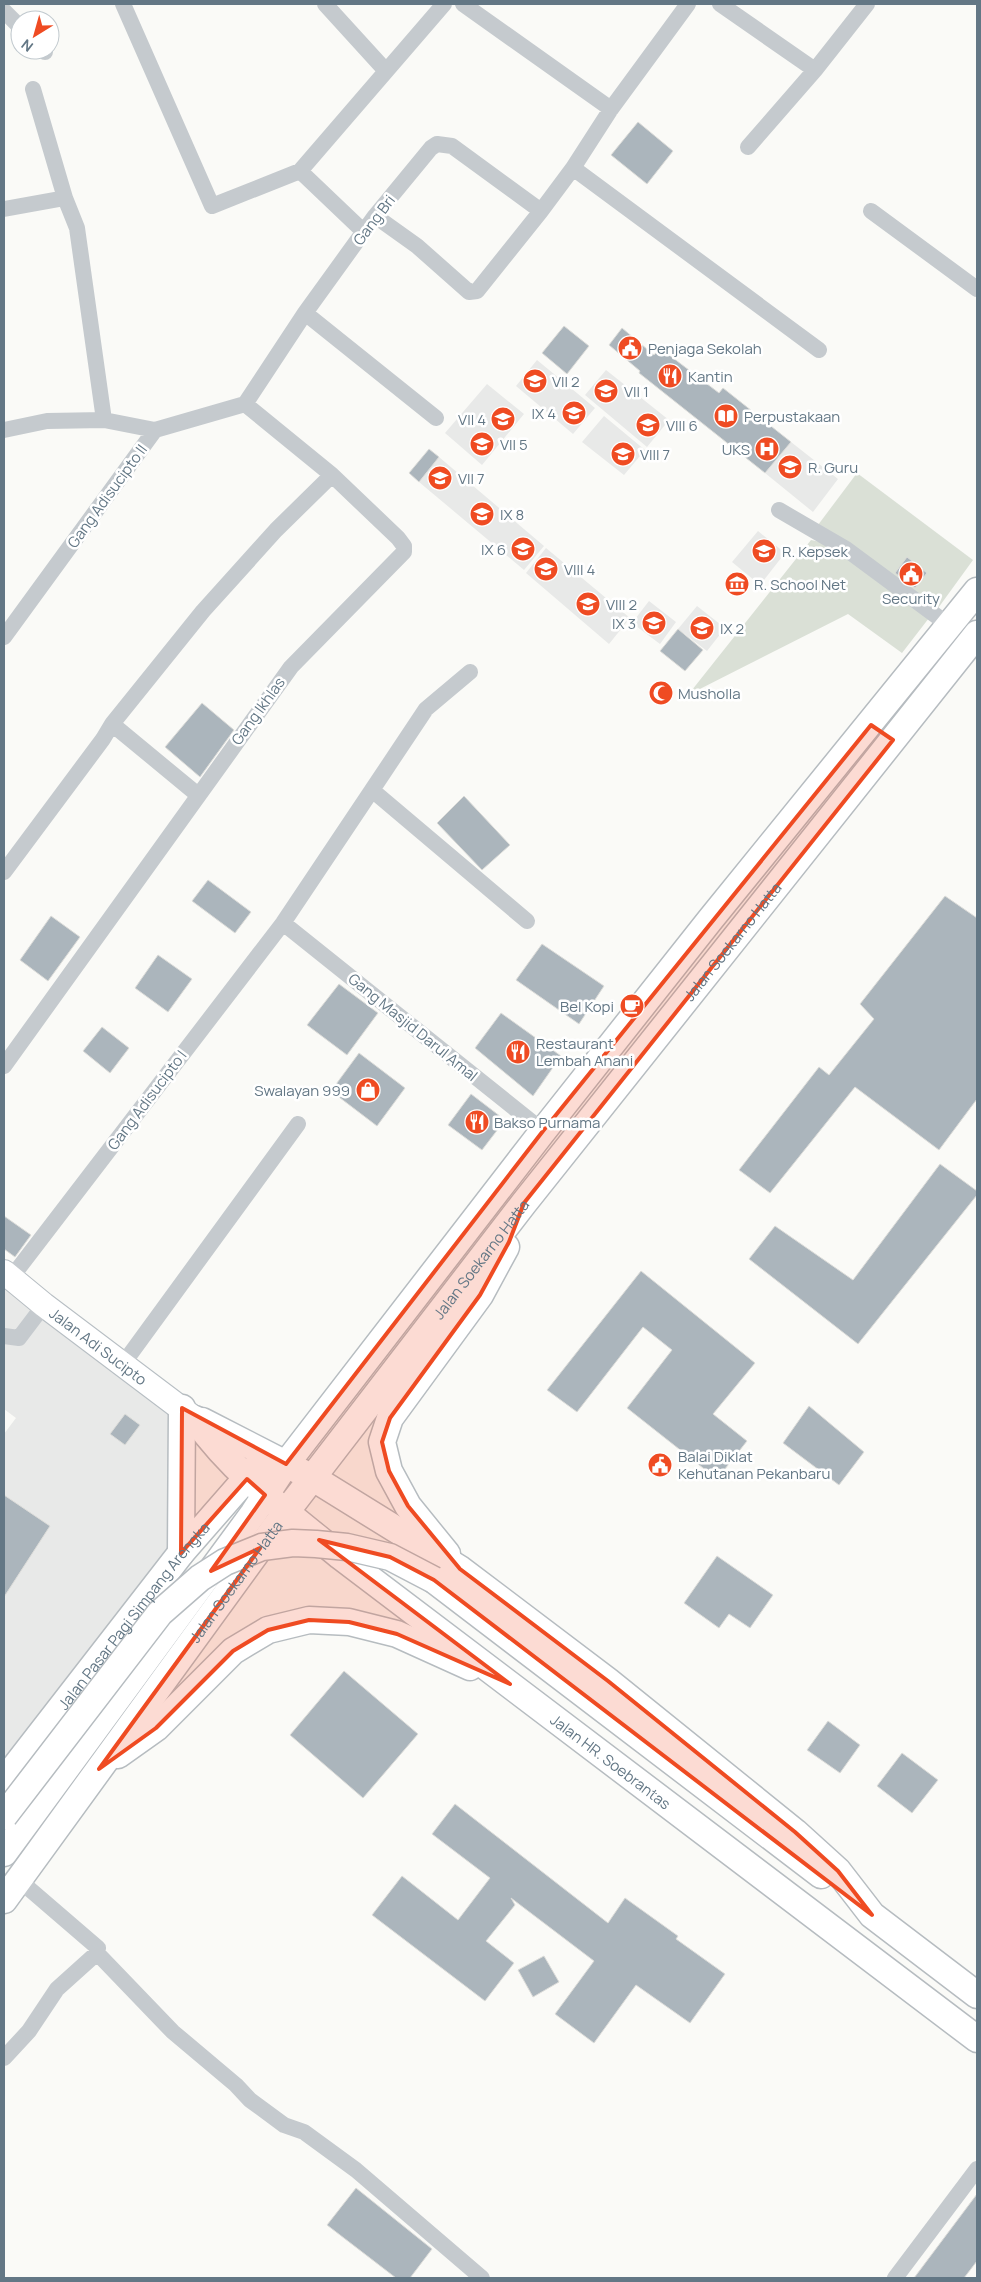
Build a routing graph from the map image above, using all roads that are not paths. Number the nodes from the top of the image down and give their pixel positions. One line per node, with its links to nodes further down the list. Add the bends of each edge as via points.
1 (123, 4): 14 (street, via 212,206)
2 (325, 4): 9 (street)
3 (444, 4): 9 (street)
4 (463, 4): 11 (street)
5 (688, 4): 11 (street)
6 (720, 4): 8 (street)
7 (867, 4): 8 (street)
8 (815, 70): 12 (street)
9 (386, 71): 14 (street)
10 (33, 89): 15 (street)
11 (611, 109): 13 (street)
12 (748, 147)
13 (573, 168): 17 (street); 23 (street)
14 (300, 171): 20 (street)
15 (65, 198): 16 (street); 26 (street, via 78,235)
16 (4, 209)
17 (542, 211): 19 (street, Gang Bri, via 444,143 431,148); 19 (street, via 473,293)
18 (871, 211): 21 (street)
19 (375, 216): 20 (street, Gang Bri)
20 (364, 232): 22 (street, Gang Bri)
21 (977, 289)
22 (305, 313): 24 (street, Gang Bri); 25 (street)
23 (819, 350)
24 (245, 404): 28 (street, Gang Adisucipto II); 29 (street, Gang Ikhlas)
25 (436, 418)
26 (104, 420): 27 (street, via 47,421); 28 (street)
27 (4, 430)
28 (156, 430): 34 (street, Gang Adisucipto II)
29 (332, 476): 36 (street, via 276,530 203,610); 40 (street, Gang Ikhlas, via 398,538 404,552 291,668)
30 (779, 510): 32 (street, via 846,549)
31 (977, 591): 32 (main road, Jalan Soekarno Hatta)
32 (950, 626): 37 (main road, Jalan Soekarno Hatta)
33 (977, 634): 38 (main road, Jalan Soekarno Hatta)
34 (4, 637)
35 (470, 672): 39 (street, Gang Adisucipto I, via 426,709)
36 (112, 724): 40 (street); 41 (street)
37 (871, 724): 38 (main road); 46 (main road, Jalan Soekarno Hatta)
38 (893, 740): 47 (main road, Jalan Soekarno Hatta)
39 (372, 790): 42 (street); 43 (street, Gang Adisucipto I)
40 (198, 795): 44 (street, Gang Ikhlas)
41 (4, 872)
42 (527, 921)
43 (284, 923): 46 (street, Gang Masjid Darul Amal); 48 (street, Gang Adisucipto I)
44 (4, 1066)
45 (298, 1124): 51 (street)
46 (543, 1131): 53 (main road, Jalan Soekarno Hatta)
47 (524, 1202): 54 (main road, Jalan Soekarno Hatta); 58 (main road, via 509,1242 480,1295 390,1418 382,1442 389,1471 408,1506)
48 (8, 1275): 49 (main road, Jalan Adi Sucipto)
49 (44, 1305): 50 (street, via 19,1338); 51 (main road, Jalan Adi Sucipto)
50 (4, 1336)
51 (123, 1364): 52 (main road, Jalan Adi Sucipto)
52 (189, 1413): 53 (main road, Jalan Adi Sucipto); 55 (main road, Jalan Adi Sucipto, via 210,1440); 57 (main road)
53 (276, 1459): 54 (main road); 55 (main road, Jalan Soekarno Hatta)
54 (313, 1478): 56 (main road, Jalan Soekarno Hatta); 58 (main road)
55 (256, 1487): 56 (main road, Jalan HR. Soebrantas); 57 (main road, Jalan Pasar Pagi Simpang Arengka); 63 (main road, Jalan Soekarno Hatta)
56 (286, 1512): 59 (main road, Jalan HR. Soebrantas); 60 (main road, Jalan Soekarno Hatta)
57 (181, 1553): 61 (main road, Jalan Pasar Pagi Simpang Arengka)
58 (460, 1570): 65 (main road, via 608,1681 795,1832 838,1872)
59 (510, 1684): 60 (main road, via 397,1634 350,1622 309,1620 268,1630 233,1651 156,1728); 68 (main road, Jalan HR. Soebrantas)
60 (99, 1769): 64 (main road, Jalan Soekarno Hatta)
61 (4, 1781)
62 (4, 1816): 65 (main road, bridge, via 160,1614 200,1578 225,1562 262,1547 293,1543 347,1547 390,1557 434,1580)
63 (4, 1853)
64 (11, 1890): 66 (street, via 92,1942 98,1948)
65 (872, 1915): 67 (main road)
66 (97, 1953): 69 (street, via 57,1989 28,2031); 71 (street, via 173,2032 250,2100 284,2125 304,2132 356,2170)
67 (977, 1995)
68 (977, 2039)
69 (4, 2058)
70 (977, 2169): 72 (street)
71 (482, 2278)
72 (895, 2278)

